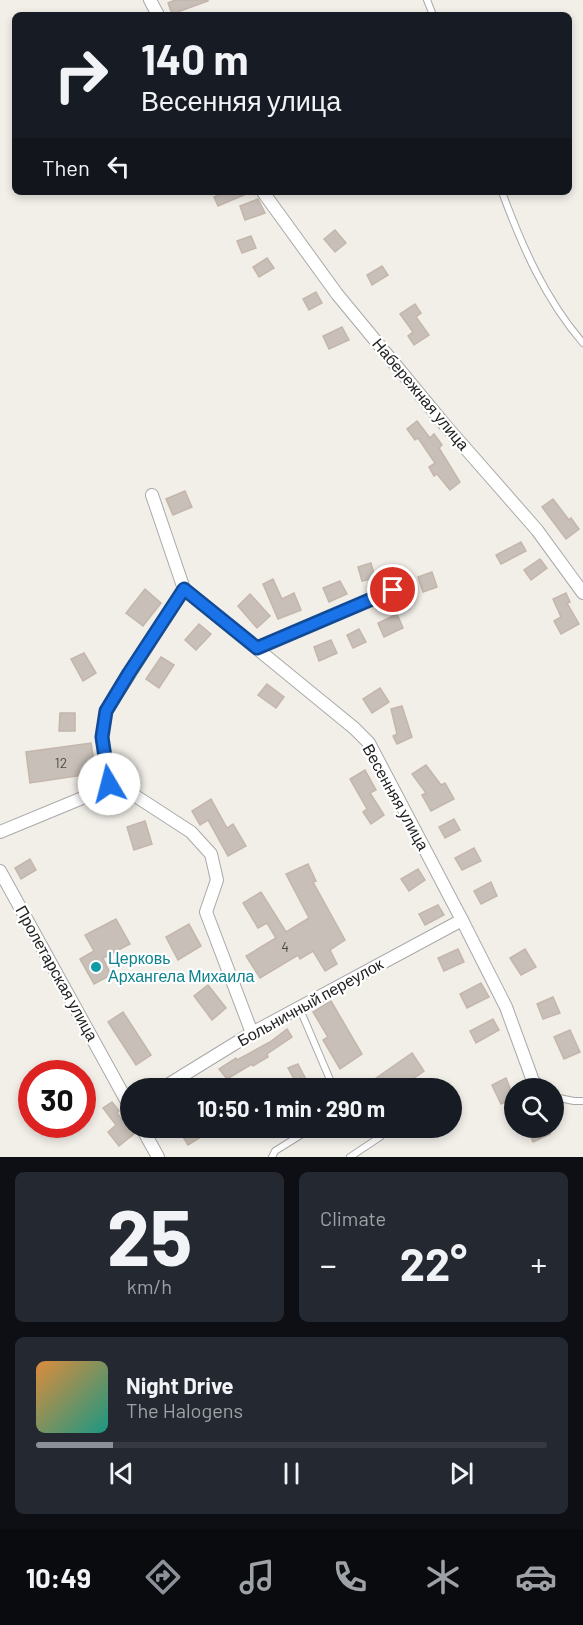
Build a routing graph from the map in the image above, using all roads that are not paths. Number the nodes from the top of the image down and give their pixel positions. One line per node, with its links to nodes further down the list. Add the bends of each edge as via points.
1 (265, 195): 7 (street, Набережная улица, via 338,294 537,530)
2 (503, 195): 3 (lane, via 532,266 557,309)
3 (583, 342)
4 (152, 495): 5 (street)
5 (184, 589): 8 (street, Весенняя улица); 9 (street, via 106,711 102,737)
6 (393, 590): 8 (lane)
7 (583, 593)
8 (257, 648): 12 (street, Весенняя улица, via 369,743)
9 (109, 784): 10 (street); 14 (street, via 114,782 191,832 211,854 218,880 206,912)
10 (0, 832)
11 (0, 871): 18 (street, Пролетарская улица)
12 (462, 920): 13 (street, Больничный переулок); 17 (street, Весенняя улица, via 506,1007)
13 (299, 1007): 14 (street, Больничный переулок); 16 (lane)
14 (252, 1033): 15 (street, Больничный переулок)
15 (179, 1078)
16 (329, 1078)
17 (533, 1078)
18 (120, 1089)
19 (564, 1099): 20 (lane)
20 (583, 1101)
21 (148, 1138): 24 (street)
22 (296, 1138): 25 (lane)
23 (378, 1138): 26 (lane)
24 (158, 1157)
25 (272, 1157)
26 (350, 1157)

